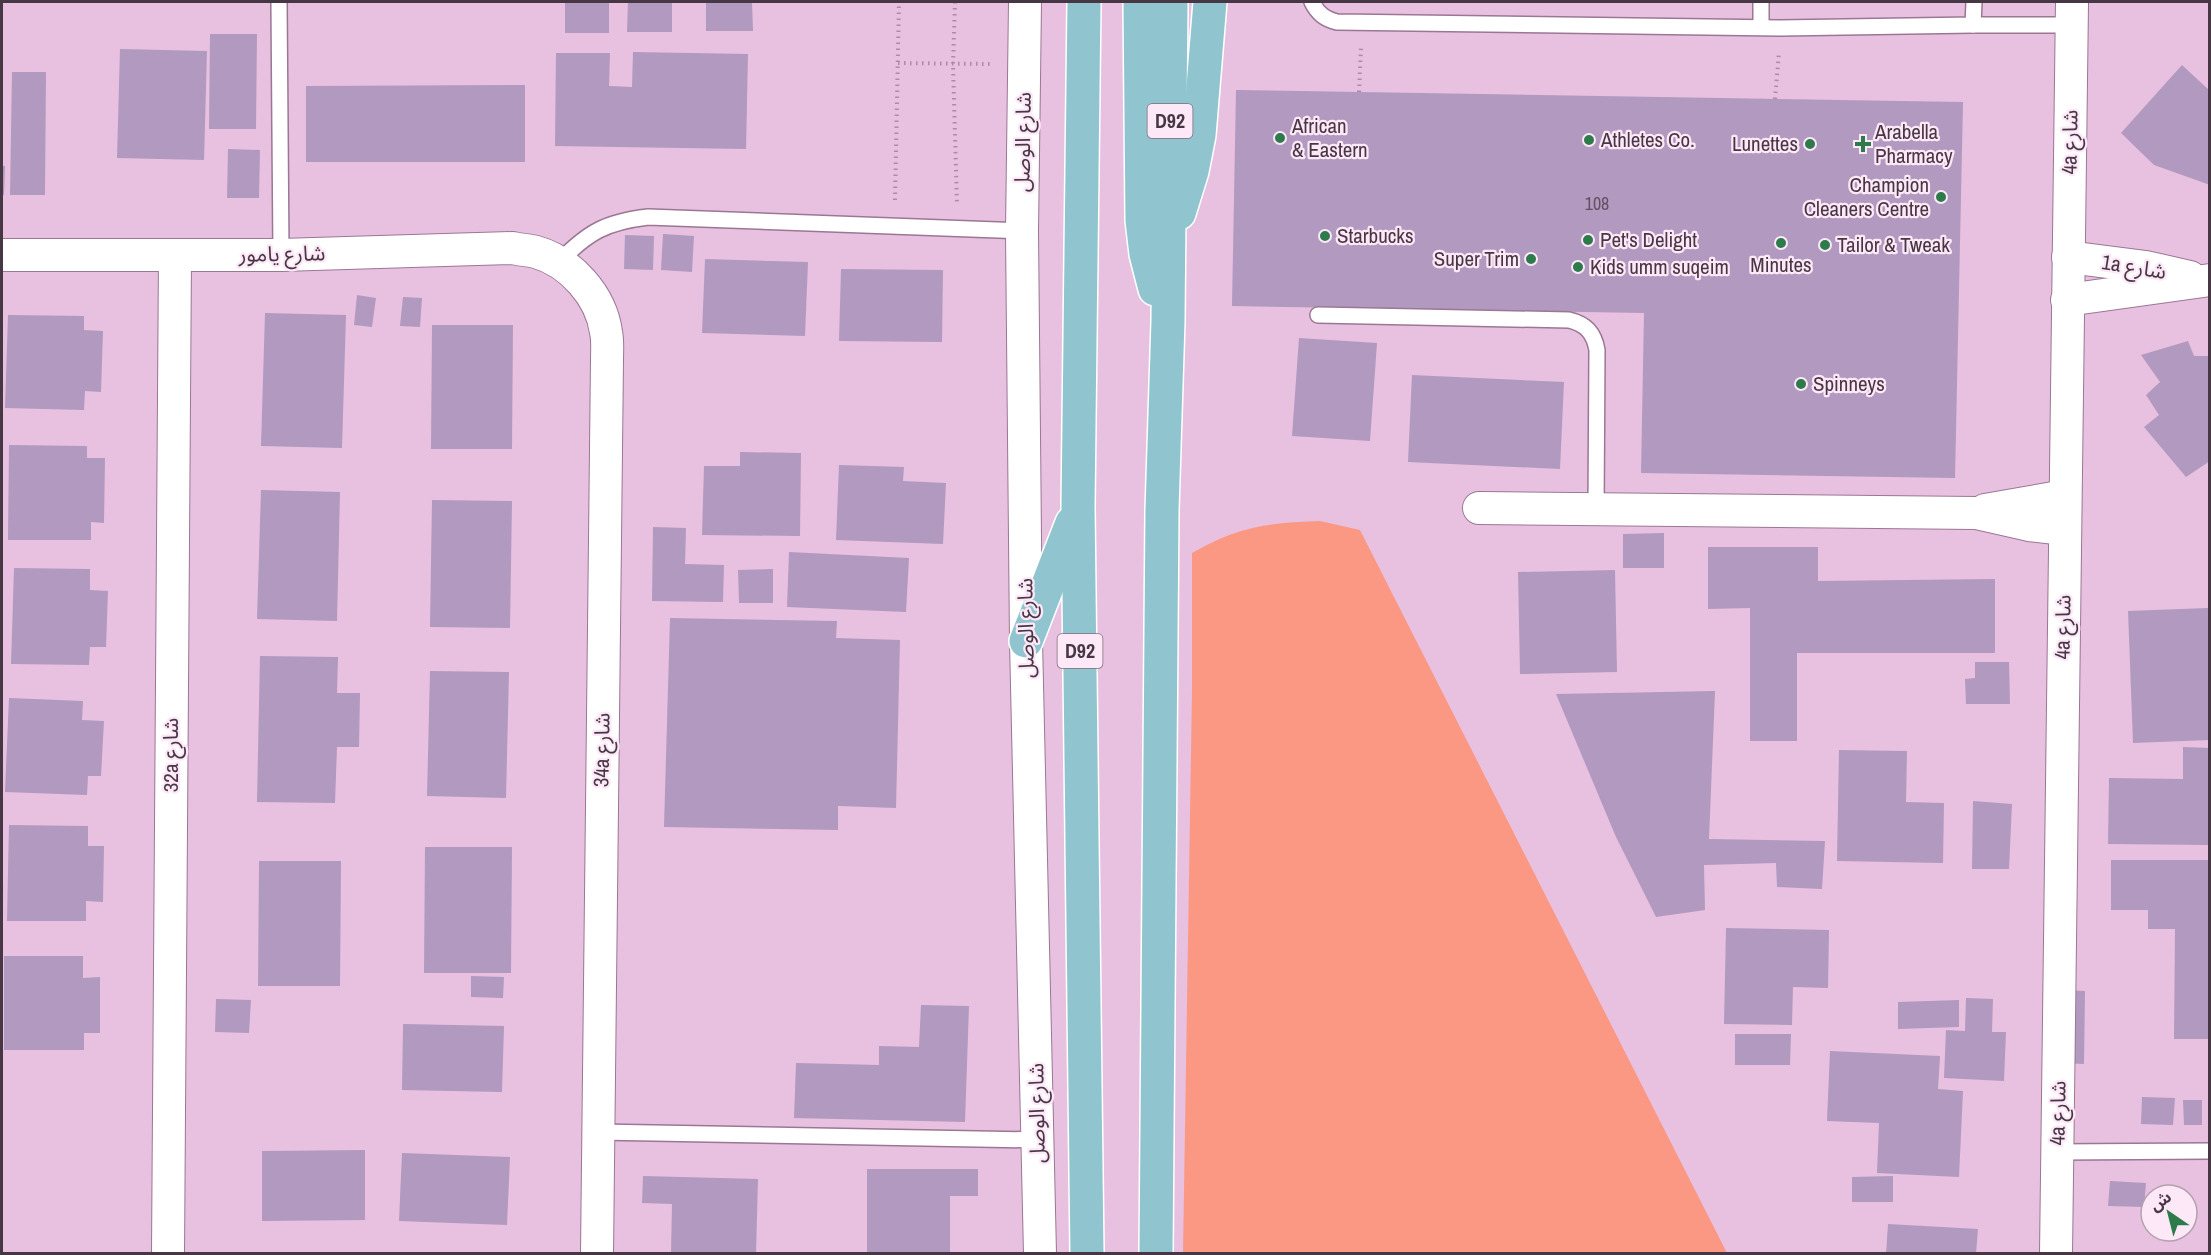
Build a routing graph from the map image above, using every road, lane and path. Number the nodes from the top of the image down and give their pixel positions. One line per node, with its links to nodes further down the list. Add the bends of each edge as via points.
1 (279, 2): 29 (lane)
2 (898, 2): 19 (path)
3 (956, 2): 21 (path)
4 (1025, 2): 20 (street, شارع الوصل)
5 (1068, 2): 18 (main road)
6 (1084, 2): 18 (main road, D92)
7 (1140, 2): 36 (main road, via 1142,220 1146,254)
8 (1171, 2): 27 (main road, D92)
9 (1210, 2): 27 (main road, via 1199,135 1187,189)
10 (1312, 2): 14 (lane, via 1327,19)
11 (1761, 2): 16 (lane)
12 (1974, 2): 15 (lane)
13 (2072, 13): 15 (lane); 31 (street, 4a شارع)
14 (1362, 22): 16 (lane); 22 (path)
15 (1973, 25): 17 (lane)
16 (1761, 27): 17 (lane)
17 (1780, 28): 23 (path)
18 (1083, 49): 38 (main road, D92)
19 (898, 63): 21 (path); 24 (path)
20 (1024, 63): 21 (path); 26 (street, شارع الوصل)
21 (953, 65): 25 (path)
22 (1359, 92)
23 (1775, 99)
24 (894, 225): 25 (lane); 32 (lane, via 648,217 623,220 600,229 579,242)
25 (958, 228): 26 (lane)
26 (1022, 231): 43 (street, شارع الوصل)
27 (1168, 240): 36 (main road, D92)
28 (2, 255): 30 (street, شارع يامور)
29 (281, 255): 30 (street, شارع يامور); 32 (street, شارع يامور, via 513,248 537,252)
30 (175, 256): 48 (street, 32a شارع)
31 (2068, 257): 33 (street, 1a شارع, via 2146,267); 34 (street, 4a شارع)
32 (559, 262): 44 (street, 34a شارع, via 581,281 597,304 606,332)
33 (2205, 280): 34 (street, 1a شارع)
34 (2067, 300): 37 (street, 4a شارع)
35 (1318, 315): 40 (lane, via 1580,323 1595,339 1597,350)
36 (1168, 321): 52 (main road, D92, via 1162,510)
37 (2065, 496): 41 (street); 42 (street, 4a شارع)
38 (1078, 507): 43 (main road); 51 (main road, D92)
39 (1479, 508): 40 (street)
40 (1596, 510): 41 (street)
41 (1976, 513): 42 (street)
42 (2065, 529): 47 (street, 4a شارع)
43 (1026, 640): 45 (street, شارع الوصل)
44 (598, 1132): 45 (lane); 49 (street, 34a شارع)
45 (1038, 1140): 50 (street, شارع الوصل)
46 (2210, 1151): 47 (lane)
47 (2058, 1152): 53 (street, 4a شارع)
48 (168, 1254)
49 (597, 1254)
50 (1040, 1254)
51 (1087, 1254)
52 (1156, 1254)
53 (2056, 1254)

